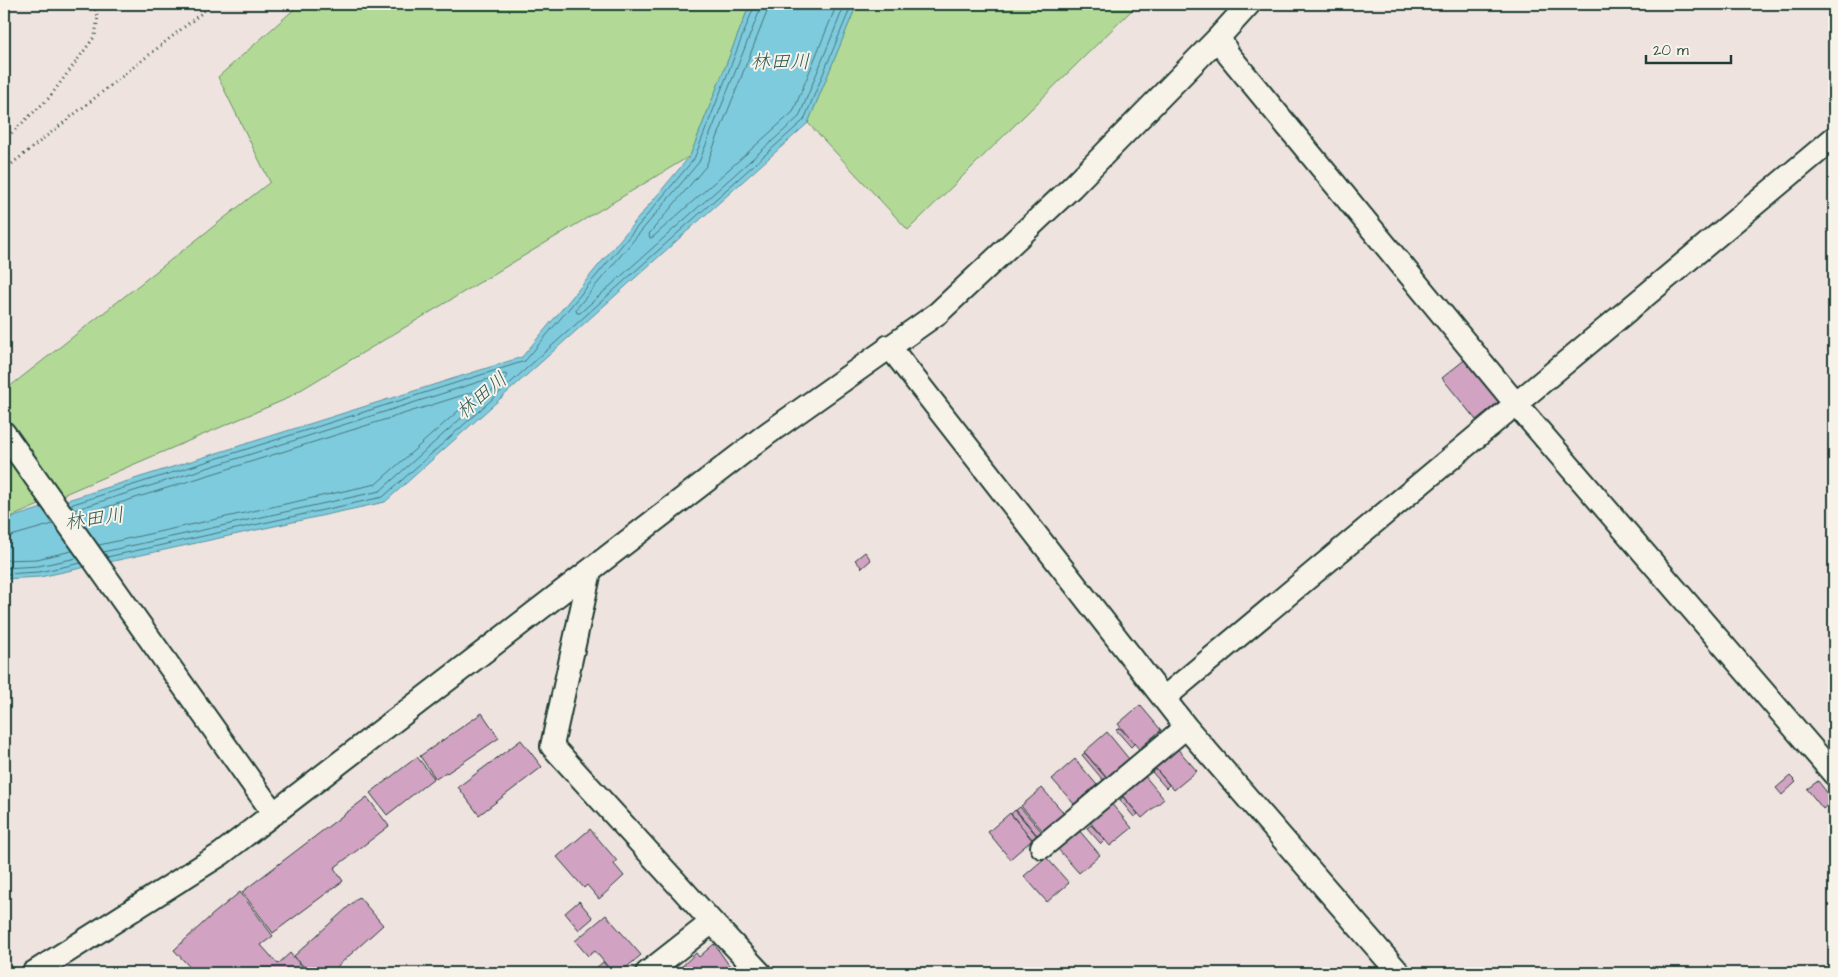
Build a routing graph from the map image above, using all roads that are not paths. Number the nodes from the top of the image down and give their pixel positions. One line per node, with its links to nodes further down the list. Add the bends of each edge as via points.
1 (1249, 4): 2 (street)
2 (1219, 37): 4 (street, via 1072,187 945,306); 5 (street, via 1228,54)
3 (1834, 138): 5 (street)
4 (889, 346): 7 (street, via 767,434); 8 (street)
5 (1516, 404): 8 (street); 10 (street)
6 (4, 433): 11 (street)
7 (590, 571): 11 (street); 13 (street, via 552,746)
8 (1164, 698): 9 (street)
9 (1186, 727): 12 (street); 17 (street)
10 (1834, 774)
11 (274, 814): 14 (street, via 221,854)
12 (1042, 847)
13 (712, 922): 15 (street); 16 (street)
14 (33, 973)
15 (647, 973)
16 (760, 973)
17 (1399, 973)

